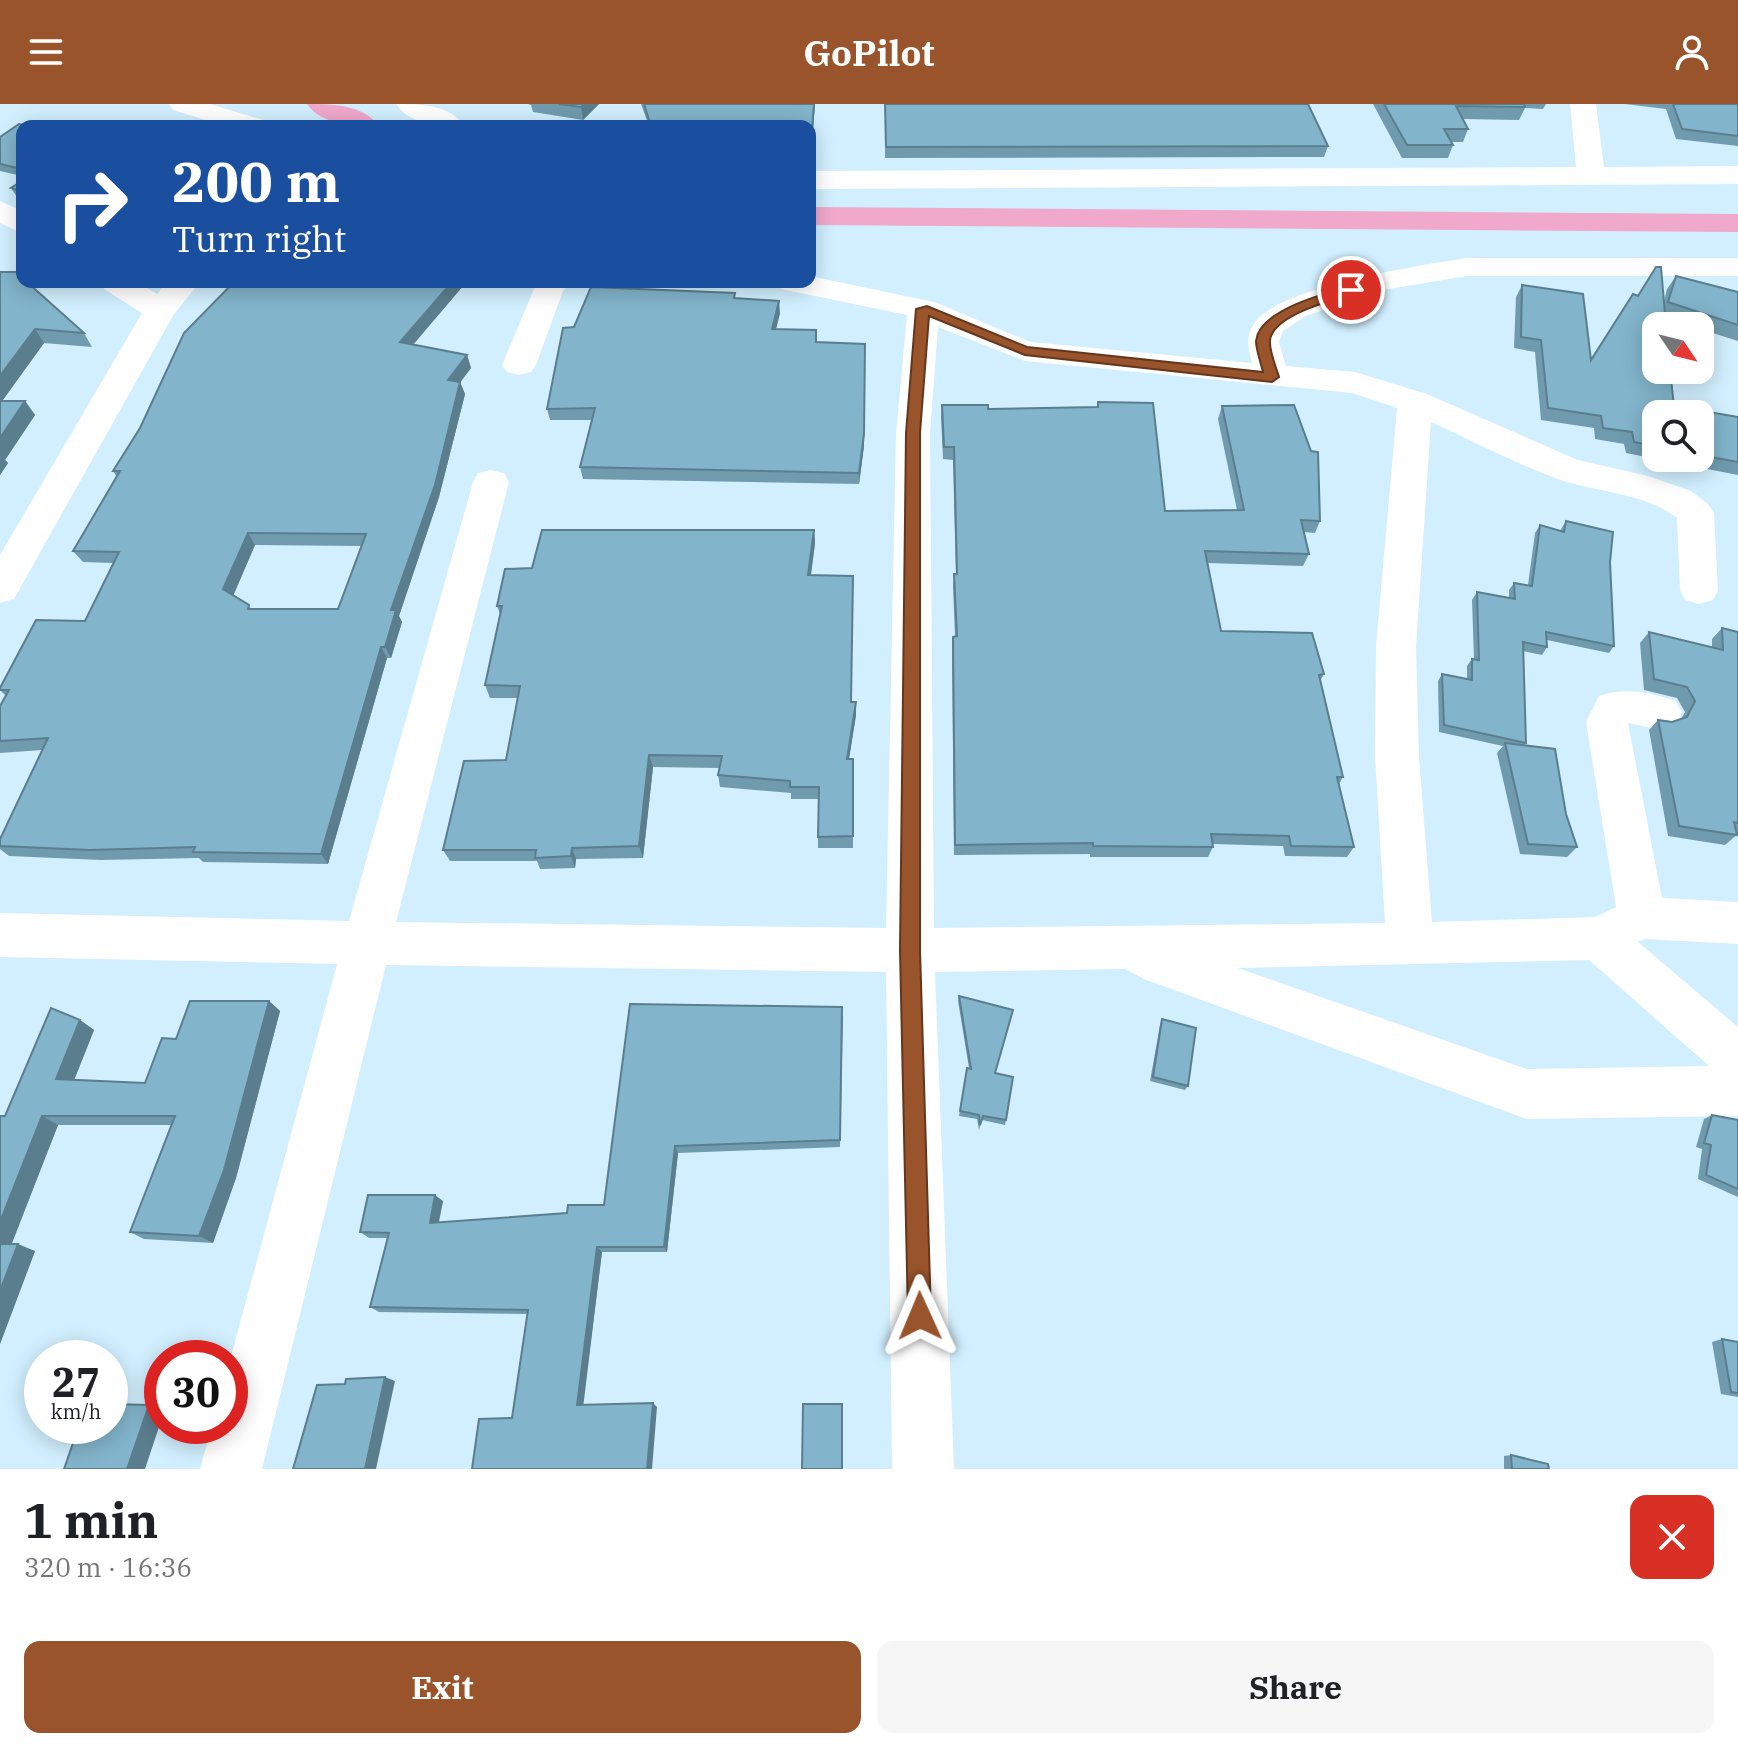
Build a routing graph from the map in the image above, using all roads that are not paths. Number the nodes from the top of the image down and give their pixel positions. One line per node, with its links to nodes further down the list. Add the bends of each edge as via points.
1 (182, 104): 4 (street)
2 (409, 104): 5 (street)
3 (1583, 104): 6 (street)
4 (234, 120)
5 (440, 120)
6 (1591, 174): 7 (street); 8 (street)
7 (1738, 175)
8 (816, 180)
9 (1738, 267): 17 (street, via 1467,267 1377,282 1295,309 1269,326 1263,342)
10 (816, 287): 14 (street)
11 (125, 288): 15 (street)
12 (179, 288): 15 (street)
13 (549, 288): 16 (street)
14 (923, 309): 17 (street, via 1025,351); 30 (street, via 913,433)
15 (160, 310): 20 (street)
16 (519, 365)
17 (1272, 377): 18 (street, via 1355,383)
18 (1415, 402): 21 (street, via 1569,470 1678,500 1695,513); 28 (street, via 1396,646 1397,757)
19 (491, 482): 27 (street)
20 (0, 589)
21 (1699, 590)
22 (1661, 713): 23 (street, via 1614,708 1607,722)
23 (1642, 918): 24 (street); 26 (street)
24 (1738, 923)
25 (0, 935): 27 (street)
26 (1598, 938): 28 (street); 31 (street)
27 (367, 943): 30 (street); 33 (street)
28 (1410, 944): 29 (street)
29 (1118, 947): 30 (street); 32 (street, via 1527,1094)
30 (910, 950): 34 (street)
31 (1738, 1059)
32 (1738, 1091)
33 (231, 1469)
34 (923, 1469)

